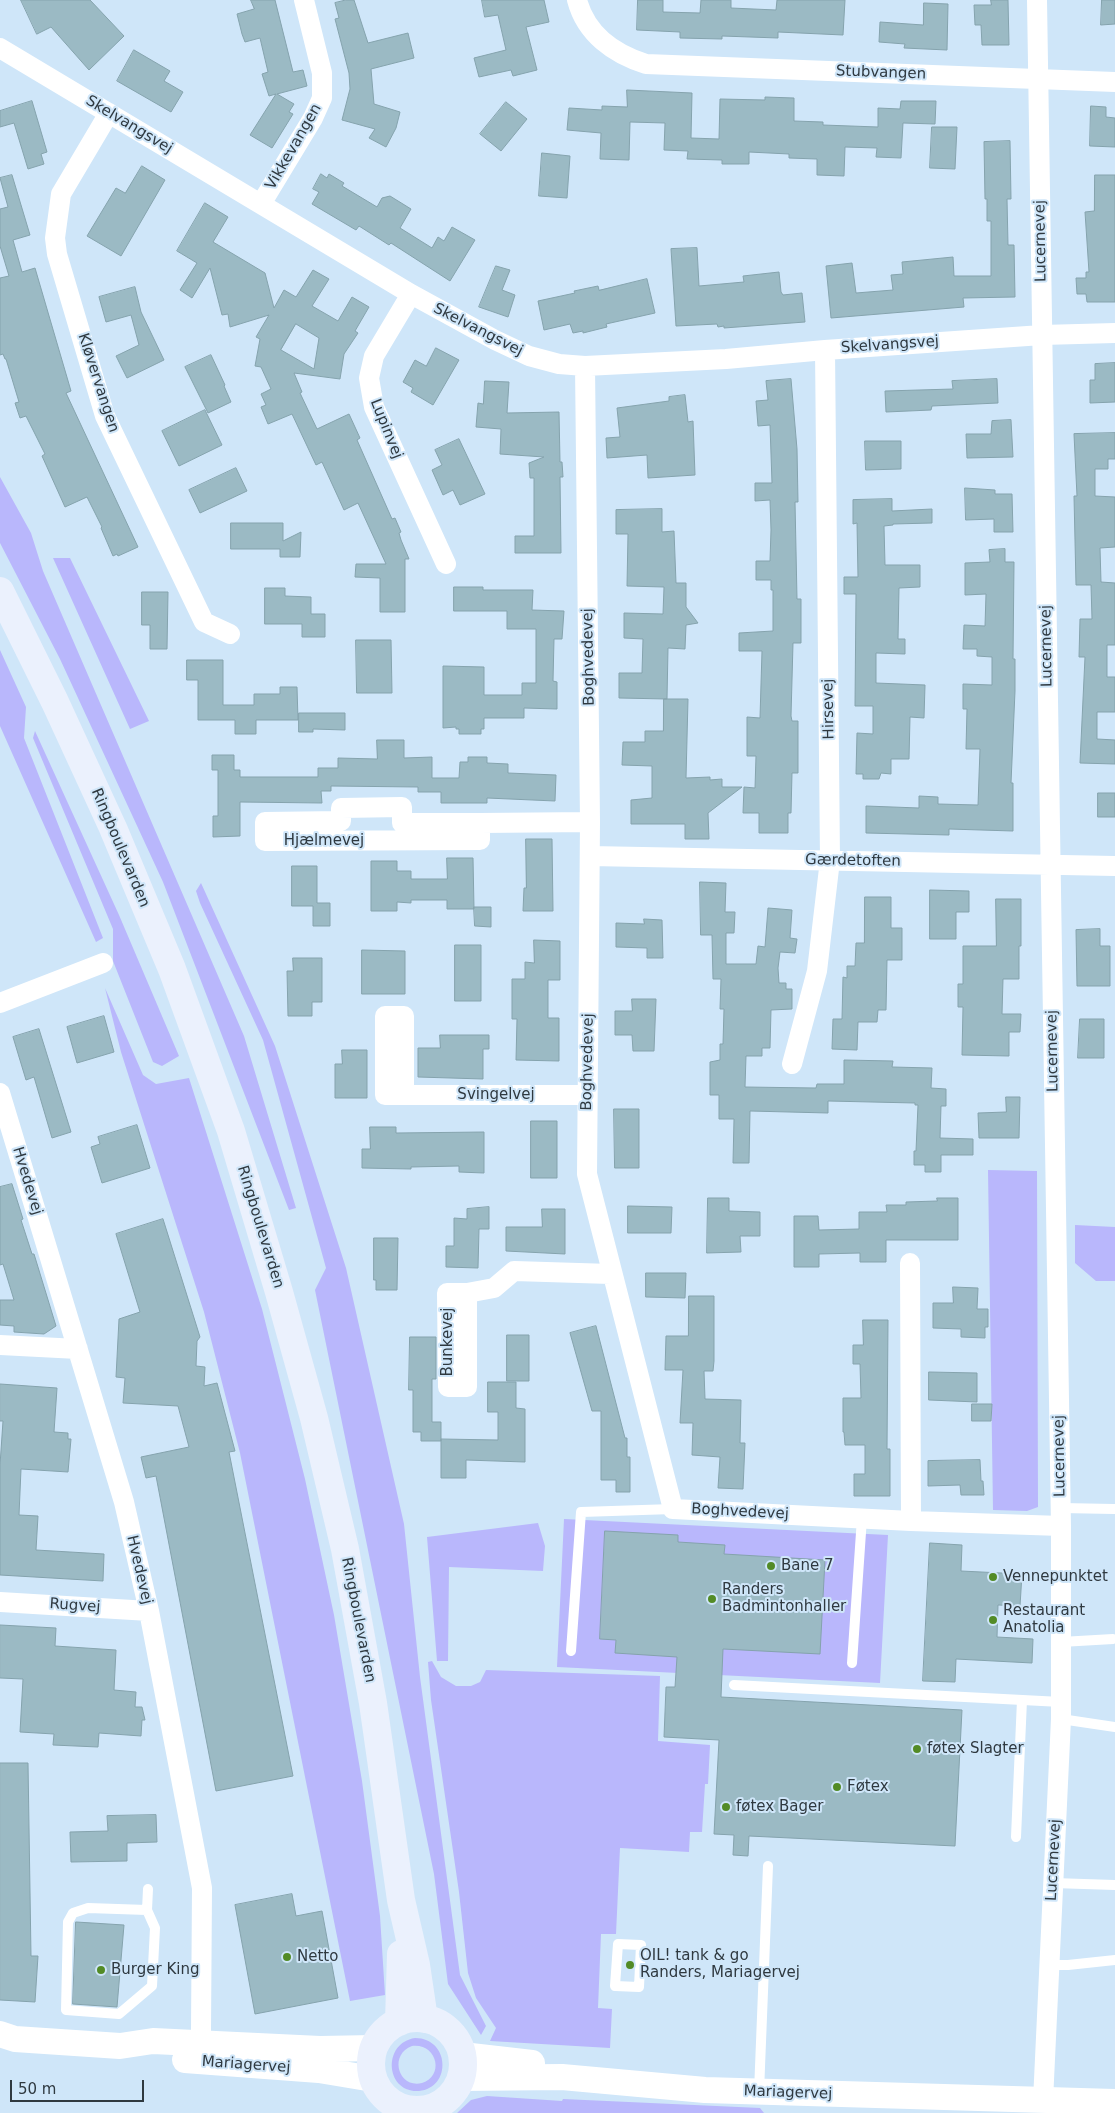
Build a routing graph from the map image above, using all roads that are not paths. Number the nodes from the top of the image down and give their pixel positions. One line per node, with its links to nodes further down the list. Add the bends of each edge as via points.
1 (304, 0): 8 (street, Vikkevangen, via 322,73 322,98)
2 (577, 0): 5 (street, Stubvangen, via 590,29 609,48 646,64)
3 (1038, 0): 5 (street, Lucernevej)
4 (0, 48): 7 (street, Skelvangsvej)
5 (1039, 79): 6 (street, Stubvangen); 11 (street, Lucernevej)
6 (1115, 82)
7 (109, 113): 8 (street, Skelvangsvej); 16 (street, Kløvervangen, via 61,194 55,238 57,254 105,416 204,622)
8 (261, 204): 9 (street, Skelvangsvej)
9 (411, 294): 13 (street, Skelvangsvej, via 529,356 559,364); 14 (street, Lupinvej, via 374,356 369,378 374,407)
10 (1115, 333): 11 (street, Skelvangsvej)
11 (1042, 334): 12 (street, Skelvangsvej); 21 (street, Lucernevej)
12 (825, 350): 13 (street, Skelvangsvej); 20 (street, Hirsevej)
13 (585, 366): 17 (street, Boghvedevej)
14 (446, 564)
15 (0, 591): 58 (main road, Ringboulevarden, via 56,702 172,970 234,1141 279,1292 312,1409 344,1549 373,1703 401,1900 416,1966)
16 (230, 634)
17 (590, 822): 18 (street, Hjælmevej); 19 (street, Boghvedevej)
18 (480, 823): 18 (street, Hjælmevej, via 402,823 402,807 341,808 341,821 265,822 265,841 480,840)
19 (590, 856): 20 (street, Gærdetoften); 28 (street, Boghvedevej)
20 (830, 860): 21 (street, Gærdetoften); 25 (street, Hirsevej, via 817,971)
21 (1050, 865): 22 (street, Gærdetoften); 36 (street, Lucernevej)
22 (1115, 866)
23 (103, 963): 24 (street)
24 (0, 1003)
25 (792, 1064)
26 (0, 1093): 33 (street, Hvedevej)
27 (404, 1095): 28 (street, Svingelvej)
28 (587, 1095): 30 (street, Boghvedevej, via 587,1174)
29 (910, 1263): 38 (street)
30 (611, 1274): 31 (street, Bunkevej, via 514,1271 494,1288); 34 (street, Boghvedevej)
31 (467, 1293)
32 (0, 1345): 33 (street)
33 (78, 1349): 40 (street, Hvedevej, via 124,1502)
34 (673, 1509): 37 (street, Boghvedevej); 43 (lane, via 581,1512)
35 (1114, 1509): 36 (lane)
36 (1061, 1517): 38 (street, Boghvedevej); 42 (street, Lucernevej)
37 (862, 1518): 38 (street, Boghvedevej); 44 (lane)
38 (911, 1521)
39 (0, 1602): 40 (street, Rugvej)
40 (149, 1611): 61 (street, Hvedevej, via 200,1870 203,1912)
41 (1113, 1639): 42 (lane)
42 (1061, 1642): 47 (street, Lucernevej)
43 (571, 1651)
44 (852, 1663)
45 (734, 1685): 46 (lane)
46 (1022, 1700): 47 (lane); 49 (lane)
47 (1061, 1710): 48 (lane); 51 (street, Lucernevej)
48 (1115, 1727)
49 (1016, 1837)
50 (768, 1866): 64 (lane)
51 (1053, 1883): 52 (lane); 56 (street, Lucernevej)
52 (1115, 1884)
53 (148, 1889): 54 (lane)
54 (147, 1910): 54 (lane, via 155,1928 152,1986 119,2014 66,2010 68,1922 73,1913 88,1908)
55 (1115, 1960): 56 (lane)
56 (1049, 1965): 66 (street, Lucernevej)
57 (639, 1987): 57 (lane, via 615,1986 618,1944 641,1945)
58 (412, 2020): 60 (main road, via 381,2035); 62 (main road, via 445,2028 456,2040)
59 (5, 2039): 61 (street, Mariagervej, via 120,2046 153,2041)
60 (374, 2048): 61 (street, Mariagervej); 63 (main road, via 371,2064)
61 (198, 2052): 63 (street, Mariagervej)
62 (461, 2066): 64 (street, Mariagervej, via 514,2062); 68 (main road, via 458,2087 446,2101)
63 (374, 2079): 68 (main road, via 385,2097 396,2105)
64 (760, 2084): 66 (street, Mariagervej)
65 (1115, 2085): 66 (street, Mariagervej)
66 (1044, 2092): 67 (street, Mariagervej)
67 (1115, 2102)
68 (419, 2111)

